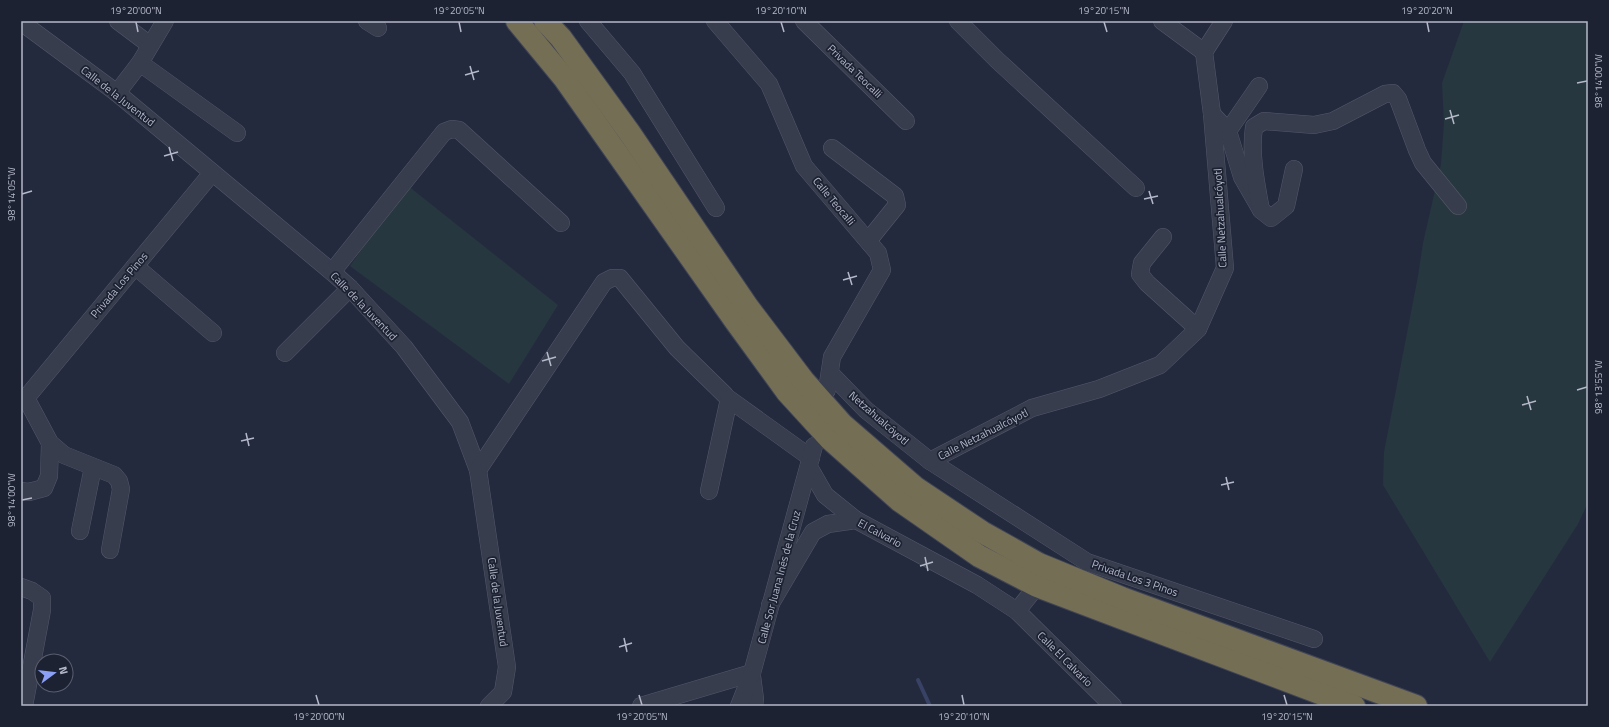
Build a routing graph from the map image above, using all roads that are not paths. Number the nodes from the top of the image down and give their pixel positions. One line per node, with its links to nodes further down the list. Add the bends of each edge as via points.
1 (118, 21): 12 (street)
2 (165, 21): 12 (street)
3 (517, 21): 51 (highway, via 564,78 787,392 830,439 900,501 979,556)
4 (545, 21): 64 (highway, via 561,38 747,306 803,380 842,424 916,488 982,532 1039,564 1122,598)
5 (588, 21): 26 (street, via 632,73)
6 (715, 21): 30 (street, Calle Teocalli, via 769,84 804,166)
7 (804, 21): 18 (street, Privada Teocalli)
8 (958, 21): 24 (street)
9 (1162, 21): 13 (street)
10 (1224, 21): 13 (street)
11 (21, 22): 16 (street, Calle de la Juventud)
12 (150, 45): 14 (street)
13 (1204, 52): 17 (street, Calle Netzahualcóyotl)
14 (140, 62): 16 (street); 20 (street)
15 (1259, 86): 19 (street)
16 (117, 93): 23 (street, Calle de la Juventud)
17 (1212, 114): 19 (street); 34 (street, Calle Netzahualcóyotl, via 1225,268)
18 (906, 121)
19 (1228, 131): 27 (street, via 1242,177)
20 (237, 133)
21 (832, 148): 30 (street, via 895,196 897,205)
22 (1294, 169): 27 (street, via 1286,206 1272,218)
23 (212, 172): 31 (street, Privada Los Pinos); 32 (street, Calle de la Juventud)
24 (1136, 188)
25 (1458, 206): 27 (street, via 1423,163 1398,99 1393,93 1385,94 1333,121 1314,124 1264,121 1254,127 1256,182)
26 (716, 208)
27 (1261, 210)
28 (561, 223): 32 (street, via 460,130 452,129 444,132)
29 (1163, 237): 34 (street, via 1142,263 1140,274)
30 (868, 241): 37 (street, Calle Teocalli, via 878,253 882,270 832,357)
31 (135, 266): 35 (street); 40 (street, Privada Los Pinos)
32 (332, 272): 33 (street, Calle de la Juventud)
33 (350, 288): 36 (street); 45 (street, Calle de la Juventud, via 404,346 460,422)
34 (1198, 329): 43 (street, Calle Netzahualcóyotl, via 1160,365 1099,389 1032,408)
35 (213, 333)
36 (285, 353)
37 (830, 373): 38 (street, Calle Teocalli); 43 (street, Netzahualcóyotl, via 866,410)
38 (827, 390)
39 (725, 395): 45 (street, via 677,348 620,278 612,278 604,282)
40 (23, 398): 41 (street, Privada Los Pinos)
41 (50, 444): 44 (street, Privada Los Pinos, via 64,455); 46 (street, via 49,476 44,488 30,492)
42 (811, 457): 47 (street, via 729,399); 48 (street, via 824,495); 53 (street, Calle Sor Juana Inés de la Cruz)
43 (930, 461): 55 (street, Privada Los 3 Pinos, via 1087,562)
44 (92, 467): 49 (street); 50 (street, Privada Los Pinos, via 114,475 121,489)
45 (478, 470): 58 (street, Calle de la Juventud, via 507,667 503,692)
46 (21, 491)
47 (709, 491)
48 (856, 520): 53 (street, El Calvario, via 828,524 813,532); 54 (street, El Calvario, via 977,585)
49 (80, 531)
50 (110, 550)
51 (1037, 586): 54 (street); 63 (highway)
52 (21, 587): 57 (street, via 42,598)
53 (770, 605): 56 (street, Calle Sor Juana Inés de la Cruz)
54 (1017, 611): 62 (street, Calle El Calvario)
55 (1314, 640)
56 (752, 673): 59 (street); 60 (street, Calle Sor Juana Inés de la Cruz); 61 (street)
57 (24, 706)
58 (489, 706)
59 (641, 706)
60 (739, 706)
61 (754, 706)
62 (1113, 706)
63 (1354, 706)
64 (1416, 706)

